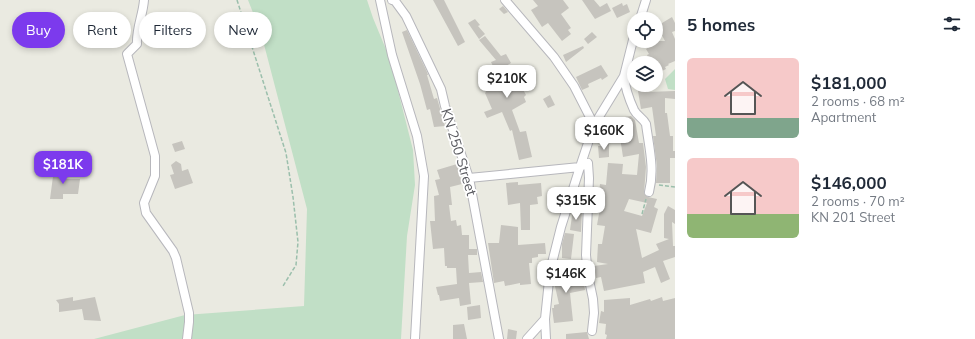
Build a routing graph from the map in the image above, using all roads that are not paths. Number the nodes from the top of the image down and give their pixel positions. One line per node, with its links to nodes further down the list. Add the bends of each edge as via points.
1 (144, 0): 15 (street, via 137,44 127,54 155,156 155,176 144,203 146,213 176,258 189,313)
2 (380, 0): 16 (street, via 392,56 417,136 424,176)
3 (392, 0): 11 (street, KN 250 Street, via 406,16 441,89)
4 (505, 0): 9 (street, via 554,57 574,86)
5 (646, 0): 6 (street)
6 (642, 12)
7 (631, 48): 8 (street)
8 (624, 76): 9 (street); 12 (street, via 634,110 646,124 652,167)
9 (594, 125): 10 (street)
10 (584, 165): 11 (street); 13 (street, via 561,227 550,271); 14 (street, via 588,178 586,255 593,299)
11 (469, 178): 17 (street, KN 250 Street)
12 (649, 192)
13 (544, 319): 18 (street); 19 (street)
14 (592, 331)
15 (187, 339)
16 (415, 339)
17 (499, 339)
18 (527, 339)
19 (546, 339)

